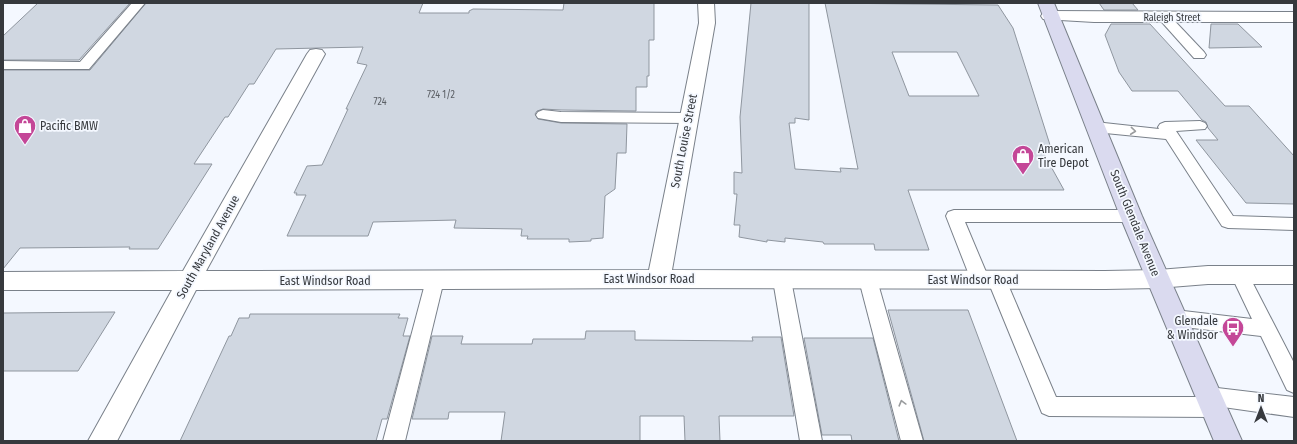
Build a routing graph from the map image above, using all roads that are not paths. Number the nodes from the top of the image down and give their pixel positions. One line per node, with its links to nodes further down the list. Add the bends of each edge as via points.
1 (139, 3): 8 (lane, via 84,66)
2 (706, 3): 10 (street, South Louise Street, via 707,22)
3 (1048, 10): 4 (street, Raleigh Street); 12 (main road, South Glendale Avenue)
4 (1164, 17): 5 (street, Raleigh Street); 7 (lane)
5 (1294, 17)
6 (316, 54): 25 (street, South Maryland Avenue)
7 (1199, 55)
8 (3, 65)
9 (543, 114): 10 (lane, via 561,117)
10 (689, 118): 18 (street, South Louise Street)
11 (1200, 126): 13 (lane, via 1165,127)
12 (1095, 127): 13 (lane, one-way to 13); 14 (main road, South Glendale Avenue)
13 (1170, 135): 15 (lane, via 1228,222)
14 (1131, 216): 19 (main road, South Glendale Avenue); 23 (lane, via 954,216)
15 (1294, 224)
16 (1240, 275): 17 (street, East Windsor Road); 19 (street, East Windsor Road); 27 (lane)
17 (1294, 275)
18 (658, 279): 20 (street, East Windsor Road); 21 (street, East Windsor Road)
19 (1158, 279): 23 (street, East Windsor Road); 26 (main road, South Glendale Avenue)
20 (435, 280): 25 (street, East Windsor Road); 32 (lane)
21 (782, 280): 22 (street, East Windsor Road); 33 (lane)
22 (868, 280): 23 (street, East Windsor Road); 34 (lane, one-way to 22)
23 (988, 280): 29 (lane, via 1050,406)
24 (3, 281): 25 (street, East Windsor Road)
25 (189, 281): 31 (street, South Maryland Avenue)
26 (1175, 318): 27 (lane); 29 (main road, South Glendale Avenue)
27 (1267, 329): 28 (lane)
28 (1294, 384)
29 (1211, 401): 30 (lane); 35 (main road, South Glendale Avenue)
30 (1294, 407)
31 (102, 441)
32 (394, 441)
33 (812, 441)
34 (912, 441)
35 (1228, 441)

